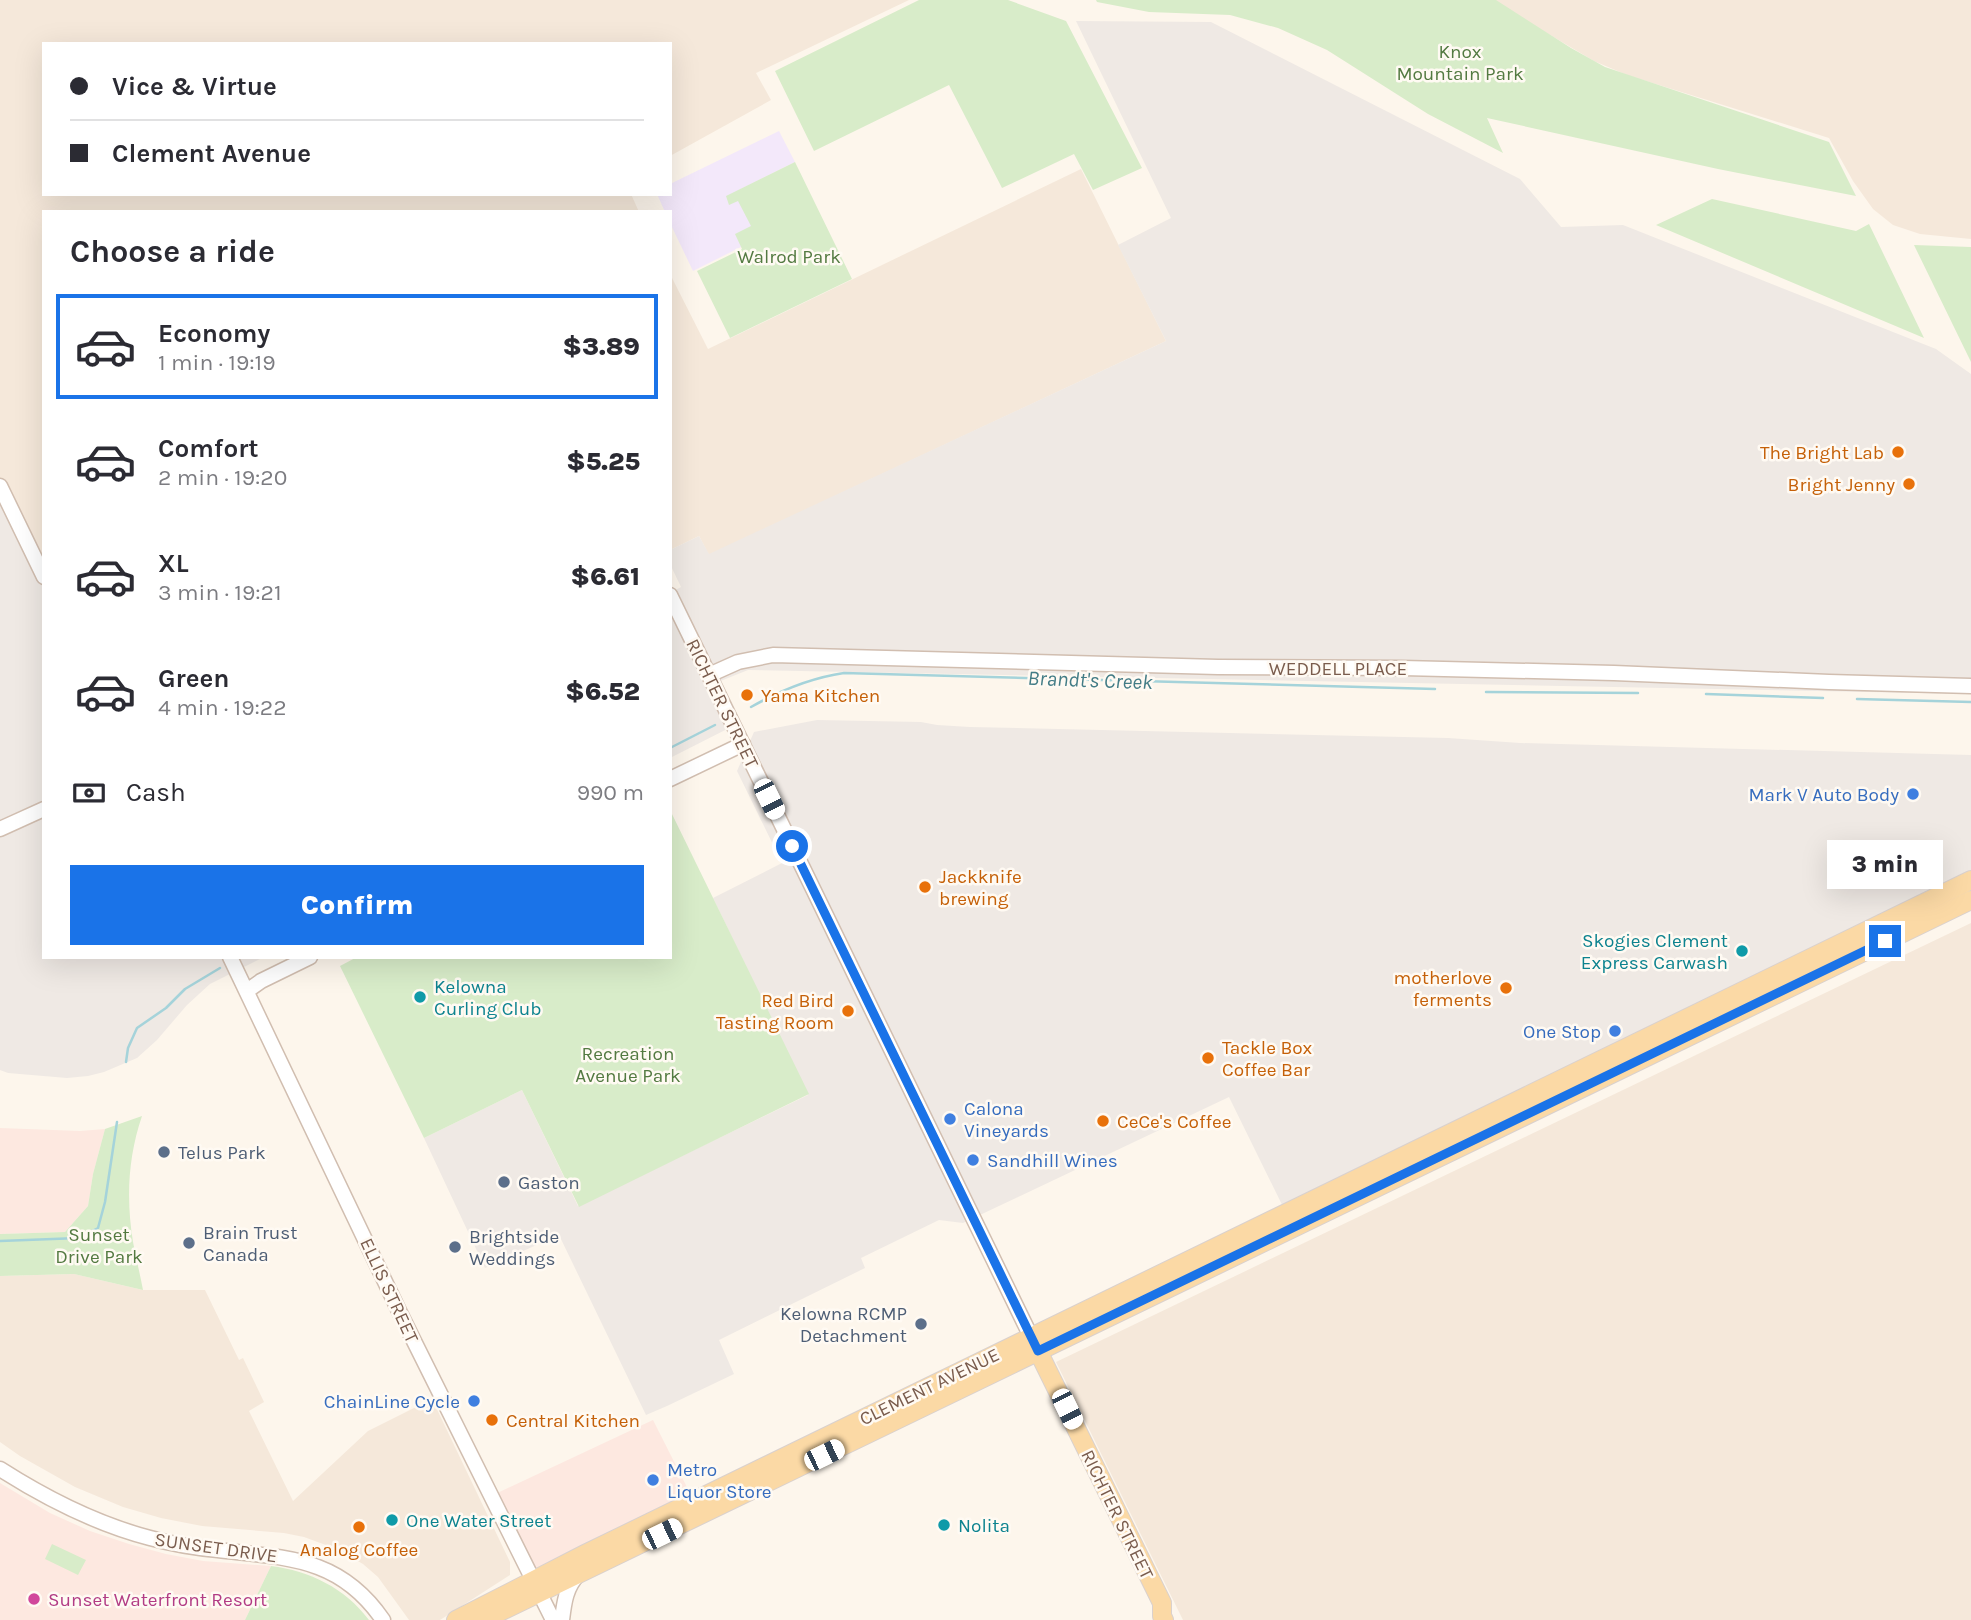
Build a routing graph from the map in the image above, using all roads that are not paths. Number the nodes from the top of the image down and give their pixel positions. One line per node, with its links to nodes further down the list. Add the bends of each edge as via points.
1 (0, 486): 2 (street)
2 (42, 573)
3 (672, 599): 4 (street, RICHTER STREET)
4 (709, 675): 5 (street, WEDDELL PLACE, via 738,662 773,655 1614,673); 6 (street, RICHTER STREET)
5 (1971, 686)
6 (743, 744): 7 (street); 17 (street, RICHTER STREET)
7 (672, 778)
8 (42, 810): 9 (street)
9 (0, 829)
10 (1971, 880): 17 (main road, CLEMENT AVENUE)
11 (1971, 887): 13 (main road, CLEMENT AVENUE, via 1887,934)
12 (1971, 900): 13 (main road, CLEMENT AVENUE)
13 (1885, 941): 17 (main road, CLEMENT AVENUE)
14 (231, 959): 16 (street, ELLIS STREET)
15 (306, 959): 16 (street)
16 (247, 990): 20 (street, ELLIS STREET, via 406,1325)
17 (1034, 1344): 19 (main road, CLEMENT AVENUE); 20 (main road, CLEMENT AVENUE); 21 (main road, RICHTER STREET)
18 (0, 1469): 22 (street, SUNSET DRIVE, via 65,1506 124,1531 179,1545 284,1557 318,1566 356,1589)
19 (580, 1573): 20 (main road, CLEMENT AVENUE); 26 (street, via 571,1582)
20 (537, 1586): 23 (main road, CLEMENT AVENUE); 24 (main road, CLEMENT AVENUE); 25 (street, ELLIS STREET)
21 (1163, 1612): 27 (main road, RICHTER STREET, via 1172,1611)
22 (383, 1620)
23 (456, 1620)
24 (483, 1620)
25 (553, 1620)
26 (562, 1620)
27 (1177, 1620)

